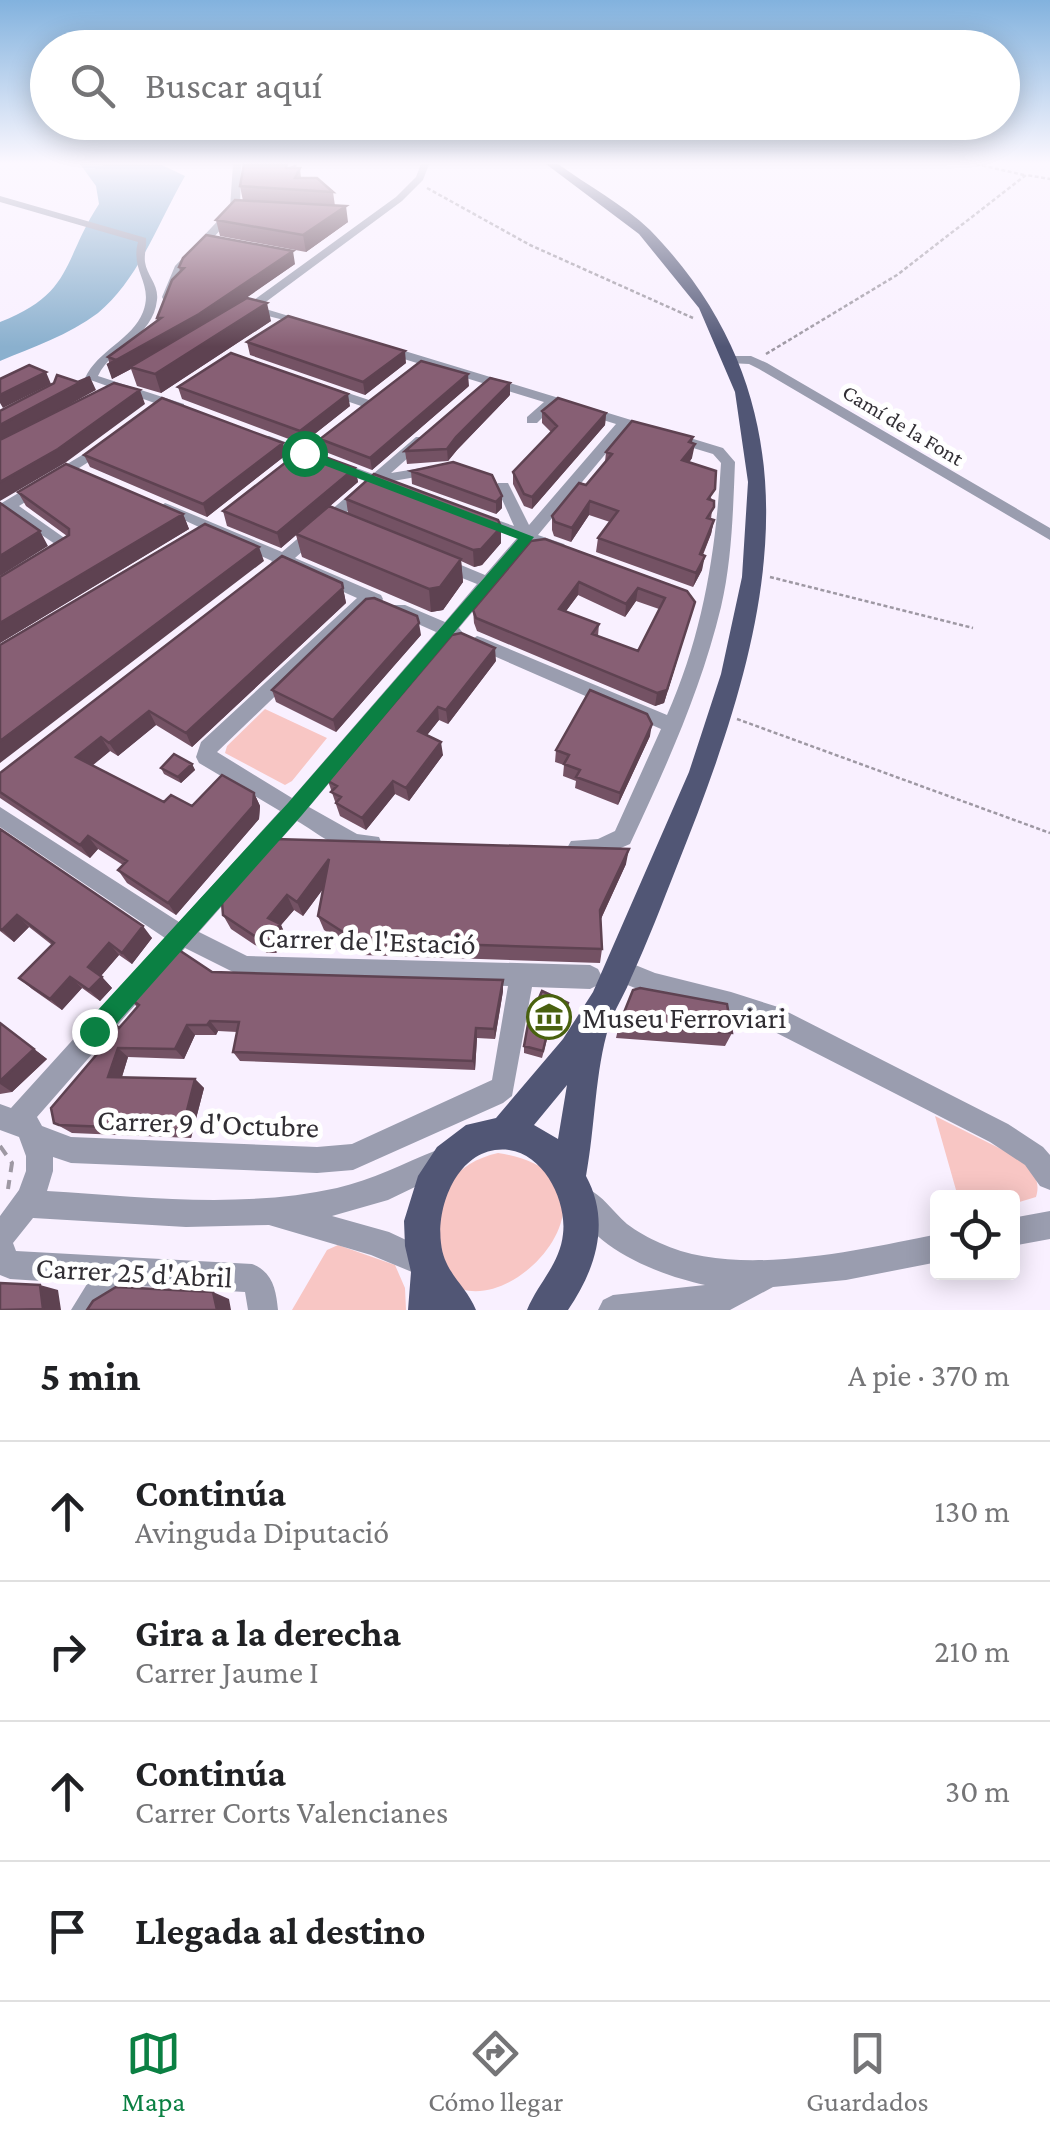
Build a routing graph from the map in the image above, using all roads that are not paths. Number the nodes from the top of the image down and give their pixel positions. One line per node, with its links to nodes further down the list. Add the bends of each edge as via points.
1 (84, 225): 15 (street, via 144,242 139,259 152,300)
2 (220, 225): 6 (street)
3 (352, 225): 8 (street)
4 (358, 225): 8 (street)
5 (637, 225): 16 (main road, via 692,282 706,321)
6 (206, 240): 7 (street); 15 (street, via 179,268 153,328)
7 (226, 244)
8 (310, 260): 9 (street)
9 (251, 308): 10 (street); 11 (street)
10 (234, 318)
11 (290, 320): 12 (street); 13 (street)
12 (276, 329)
13 (328, 331)
14 (366, 343): 17 (street)
15 (126, 344): 22 (street, via 91,374 94,382)
16 (742, 360): 52 (street, Camí de la Font); 71 (main road, via 756,457 754,572 722,714)
17 (423, 361): 18 (street); 20 (street)
18 (409, 372)
19 (134, 379): 22 (street)
20 (489, 380): 24 (street); 27 (street)
21 (317, 386): 28 (street)
22 (118, 389): 25 (street); 26 (street)
23 (381, 393): 28 (street)
24 (475, 393)
25 (101, 398)
26 (170, 398): 29 (street); 30 (street)
27 (553, 400): 32 (street); 33 (street)
28 (367, 404): 31 (street)
29 (148, 413)
30 (199, 414)
31 (355, 414)
32 (532, 420)
33 (625, 422): 54 (street); 63 (street, via 718,452 728,462)
34 (432, 430): 42 (street)
35 (252, 434): 37 (street)
36 (118, 435): 40 (street)
37 (311, 448): 38 (street); 42 (street)
38 (288, 466)
39 (450, 467): 42 (street)
40 (72, 469): 41 (street); 46 (street)
41 (90, 476)
42 (375, 480): 44 (street); 49 (street)
43 (503, 486): 54 (street)
44 (409, 492)
45 (141, 498): 51 (street)
46 (4, 508): 58 (street, via 66,546)
47 (460, 512): 54 (street)
48 (226, 514): 51 (street)
49 (331, 518): 50 (street); 56 (street)
50 (348, 525)
51 (210, 526): 53 (street); 56 (street)
52 (1050, 535)
53 (193, 536)
54 (527, 537): 57 (street); 60 (street)
55 (418, 554): 60 (street)
56 (285, 558): 59 (street); 61 (street)
57 (583, 558)
58 (32, 568)
59 (255, 582)
60 (487, 582): 64 (street)
61 (368, 596): 64 (street); 66 (street, via 208,748 210,761)
62 (694, 598): 63 (street)
63 (713, 605): 65 (street)
64 (447, 629): 65 (street); 66 (street)
65 (673, 726): 69 (street, via 624,837 600,848)
66 (295, 809): 68 (street, via 355,843); 70 (street)
67 (0, 816): 70 (street, Carrer de l'Estació)
68 (392, 844)
69 (562, 847)
70 (184, 934): 73 (street, Carrer de l'Estació, via 255,968); 75 (street)
71 (618, 970): 74 (main road); 78 (street, via 646,984 769,1016 999,1132)
72 (590, 977): 73 (street, Carrer de l'Estació)
73 (522, 981): 75 (street, Carrer 9 d'Octubre, via 504,1086 352,1156 72,1150)
74 (594, 1022): 76 (main road); 79 (main road)
75 (17, 1124): 80 (street, via 40,1168)
76 (505, 1134): 77 (main road, via 470,1142); 79 (main road, via 552,1152)
77 (454, 1154): 81 (street, via 362,1197); 88 (main road, via 425,1202)
78 (1050, 1176)
79 (572, 1180): 87 (street, via 600,1223 642,1252 693,1271); 92 (main road, via 582,1212 580,1253 564,1292)
80 (18, 1197): 81 (street); 84 (street)
81 (274, 1214): 88 (street, via 398,1248)
82 (1050, 1225): 83 (street)
83 (1020, 1231)
84 (0, 1241): 86 (street, Carrer 25 d'Abril, via 10,1266)
85 (930, 1249): 87 (street)
86 (114, 1270): 89 (street, Carrer 25 d'Abril, via 252,1278); 90 (street)
87 (762, 1280): 93 (street, via 726,1297)
88 (427, 1283): 91 (main road)
89 (264, 1307)
90 (86, 1310)
91 (456, 1310)
92 (546, 1310)
93 (613, 1310)

